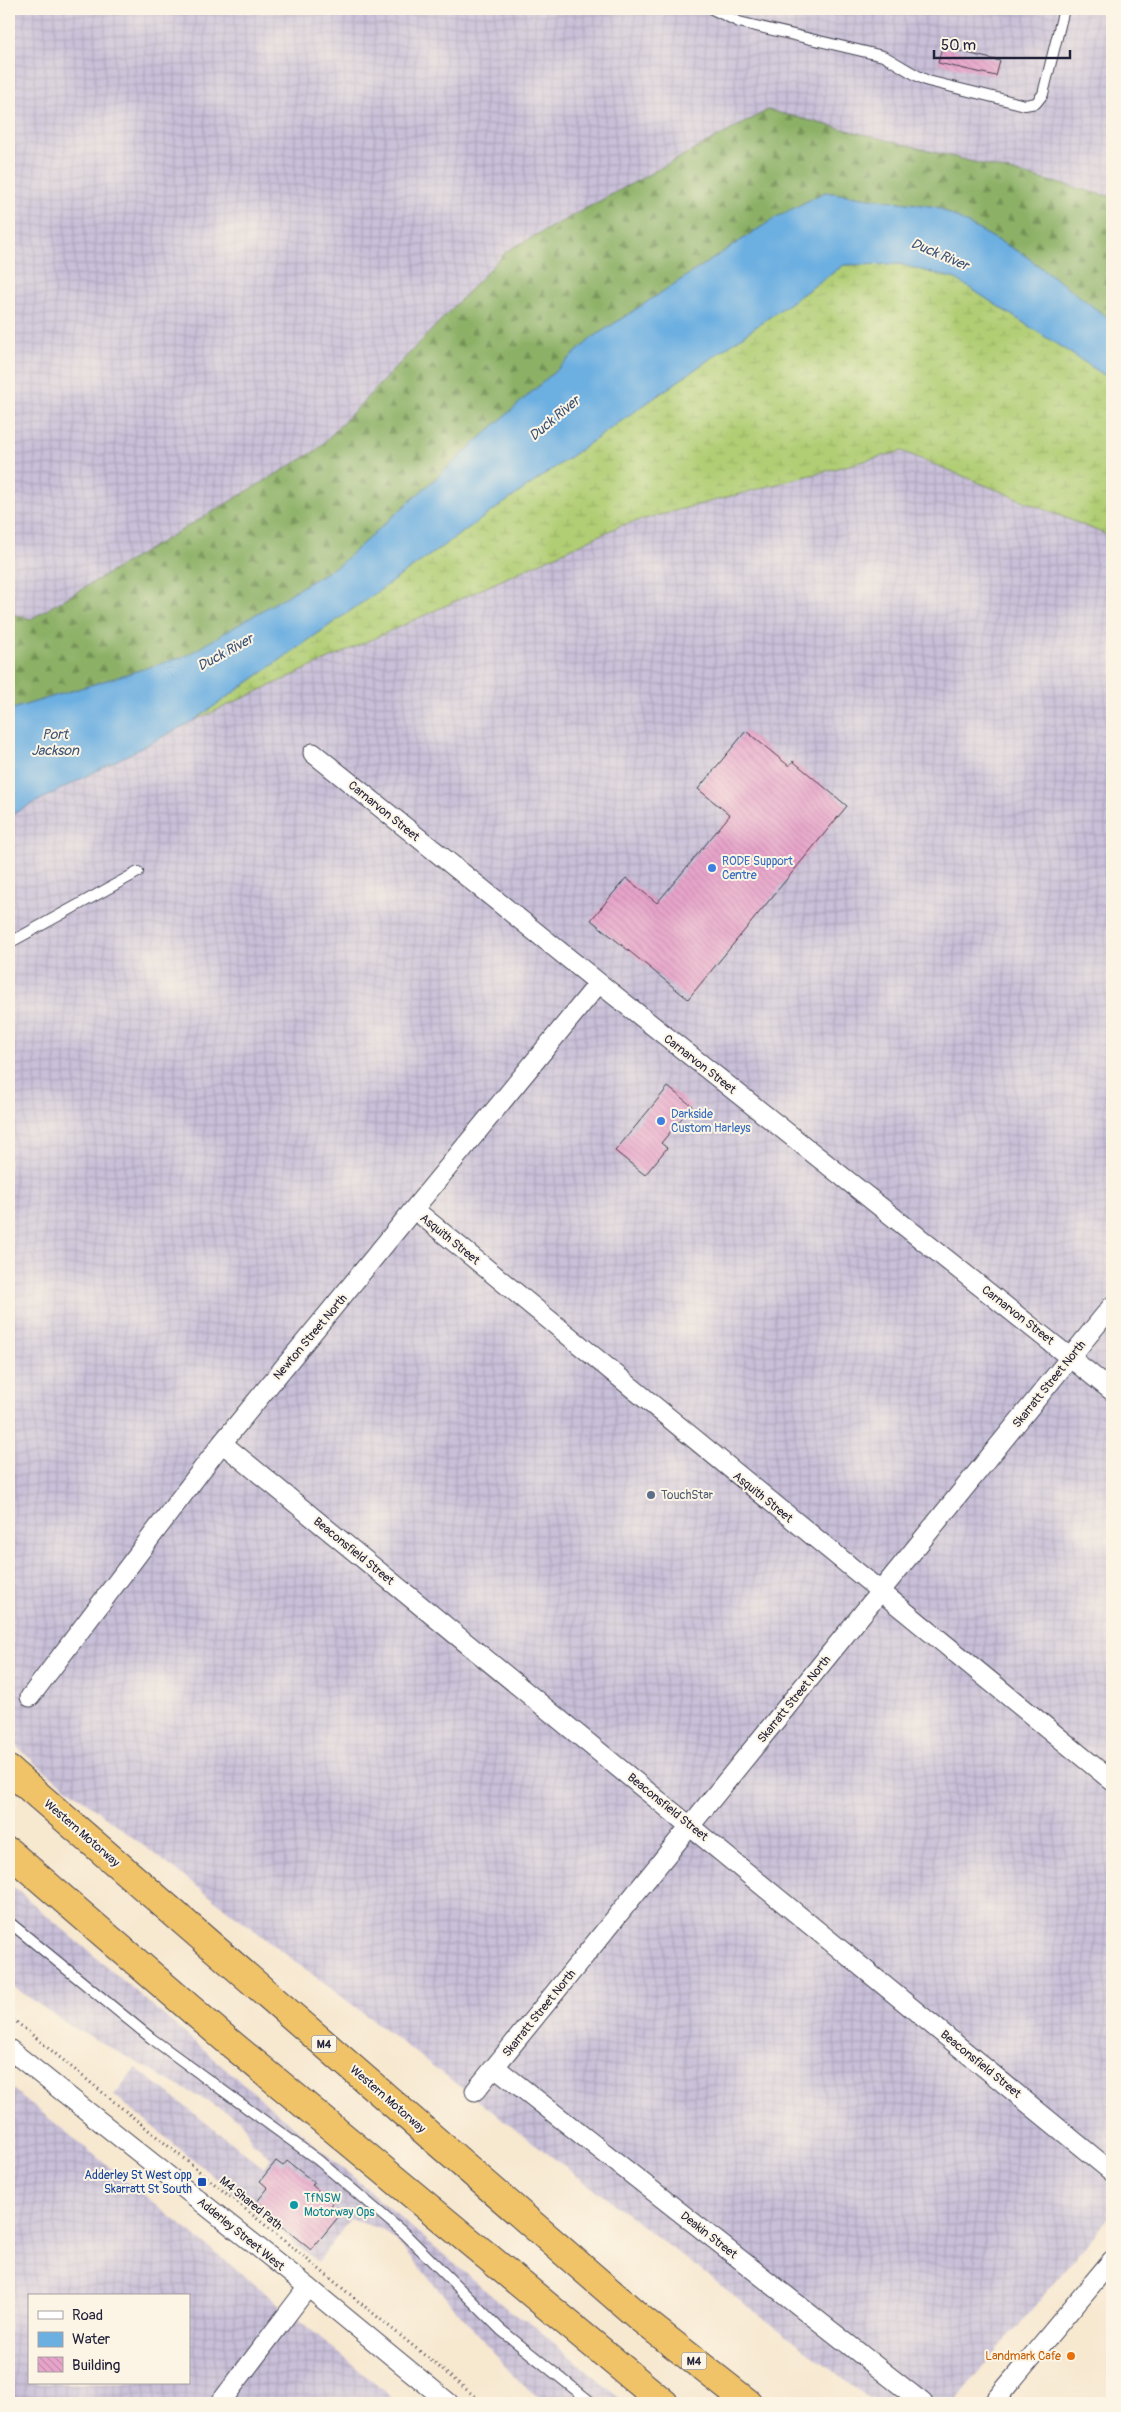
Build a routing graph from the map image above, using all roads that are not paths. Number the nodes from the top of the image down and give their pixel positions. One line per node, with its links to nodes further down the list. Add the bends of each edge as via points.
1 (712, 9): 2 (lane, via 739,22 883,56 928,81 1025,105 1036,103 1043,94)
2 (1064, 9)
3 (313, 753): 6 (street, Carnarvon Street)
4 (138, 872): 5 (lane)
5 (9, 943)
6 (599, 983): 7 (street, Newton Street North); 9 (street, Carnarvon Street)
7 (415, 1210): 11 (street, Newton Street North); 12 (street, Asquith Street)
8 (1112, 1306): 9 (street, Skarratt Street North)
9 (1071, 1357): 10 (street, Carnarvon Street); 12 (street, Skarratt Street North)
10 (1112, 1391)
11 (222, 1443): 13 (street, Newton Street North); 16 (street, Beaconsfield Street)
12 (880, 1593): 15 (street, Asquith Street); 16 (street, Skarratt Street North)
13 (30, 1697)
14 (9, 1770): 29 (highway, Western Motorway / M4, via 640,2318)
15 (1112, 1782)
16 (691, 1826): 20 (street, Skarratt Street North); 22 (street, Beaconsfield Street)
17 (9, 1852): 28 (highway, via 229,2042)
18 (9, 1922): 27 (lane, via 151,2038 318,2160 405,2234 501,2330)
19 (9, 2049): 24 (street, Adderley Street West)
20 (495, 2067): 21 (street, Skarratt Street North); 30 (street, Deakin Street)
21 (475, 2091)
22 (1112, 2172)
23 (1112, 2260): 31 (street)
24 (308, 2287): 25 (street); 26 (street, Adderley Street West)
25 (220, 2403)
26 (449, 2403)
27 (592, 2403)
28 (664, 2403)
29 (748, 2403)
30 (923, 2403)
31 (993, 2403)

